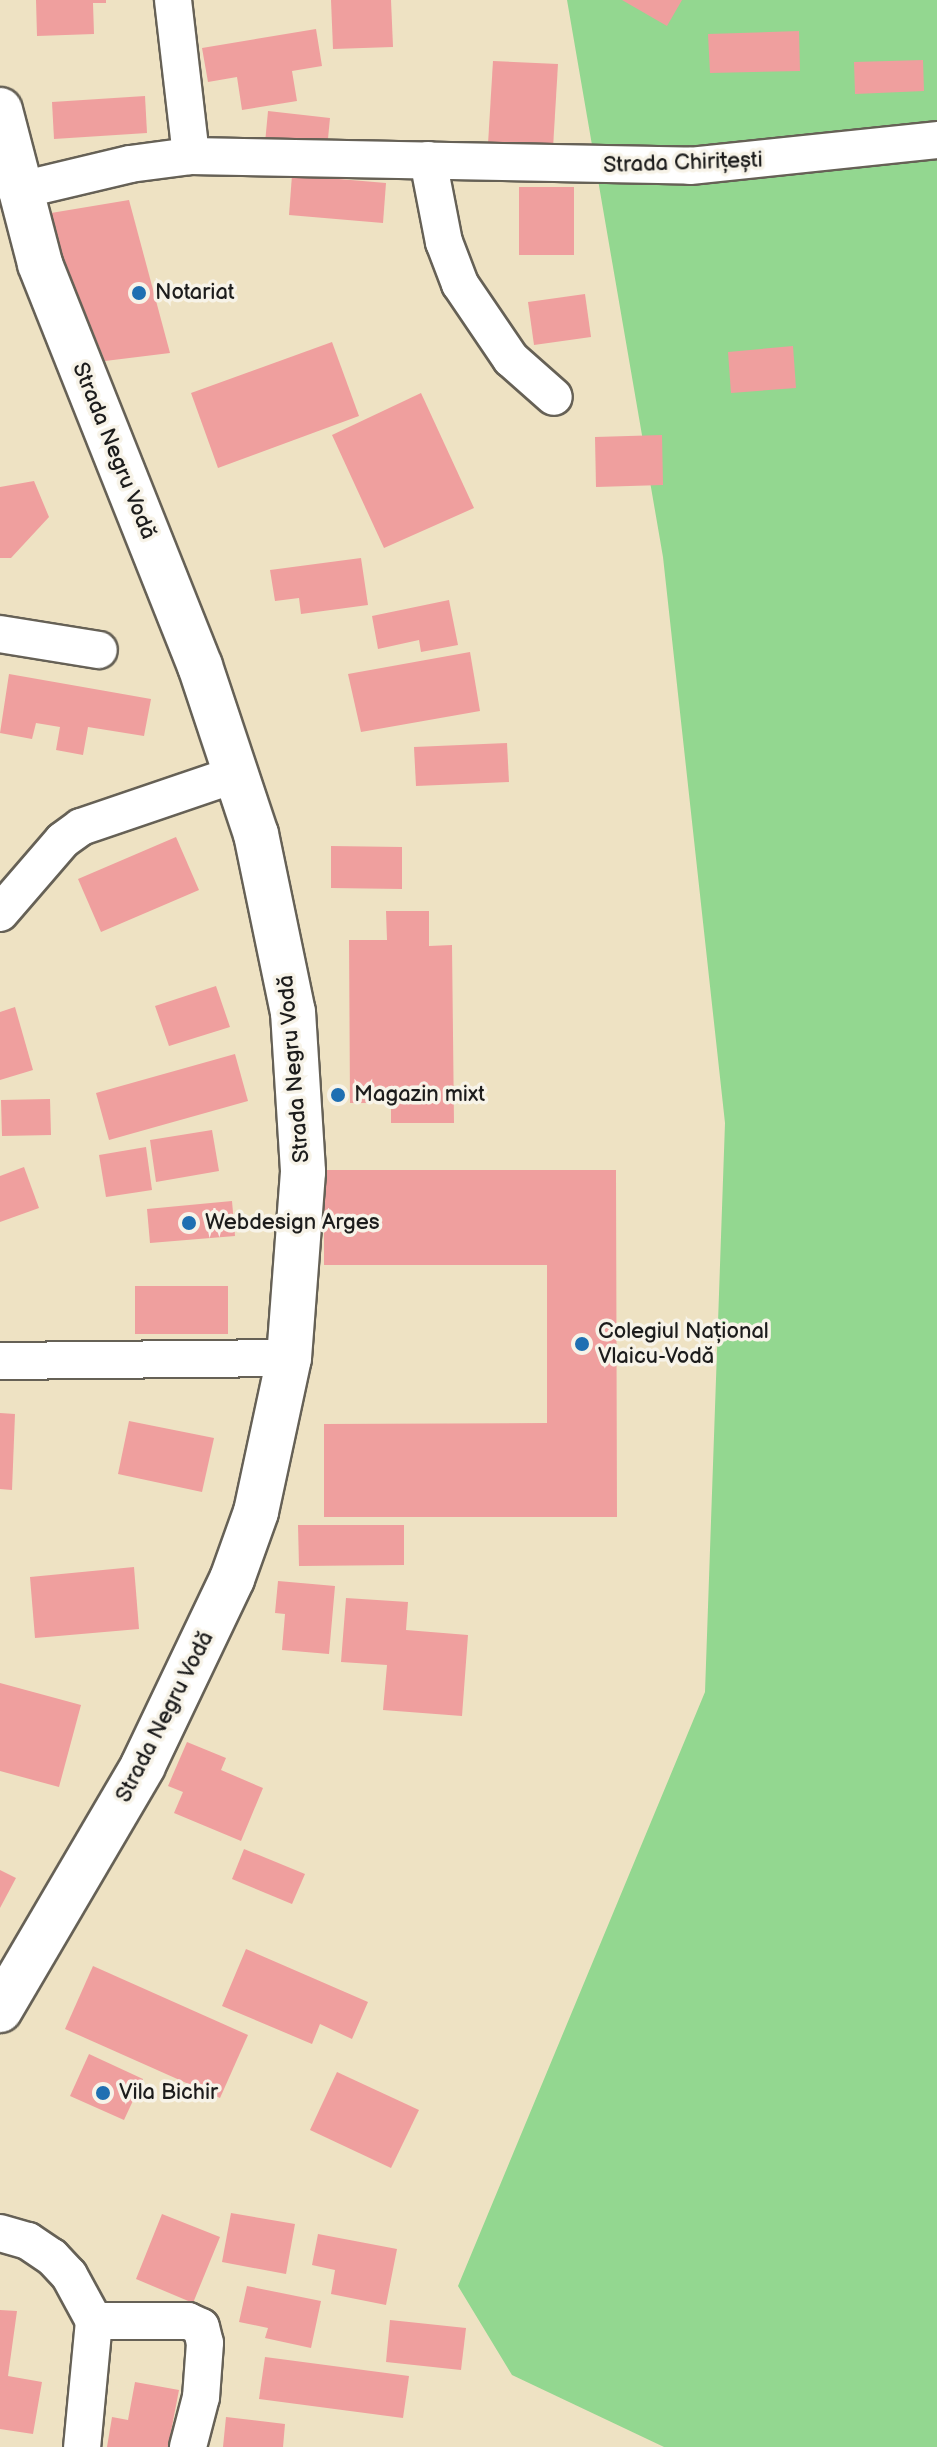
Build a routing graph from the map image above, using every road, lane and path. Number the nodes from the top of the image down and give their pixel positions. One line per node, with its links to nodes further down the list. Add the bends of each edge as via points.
1 (173, 0): 4 (street)
2 (0, 110): 6 (main road, Strada Negru Vodă)
3 (937, 140): 5 (street, Strada Chirițești, via 690,166)
4 (191, 156): 5 (street, Strada Chirițești); 6 (street, Strada Chirițești, via 130,164)
5 (428, 160): 7 (street, via 444,242 460,284 511,359)
6 (17, 191): 10 (main road, Strada Negru Vodă, via 40,264 200,666)
7 (554, 397)
8 (0, 634): 9 (street)
9 (99, 650)
10 (237, 774): 11 (street, via 81,827 63,840); 12 (main road, Strada Negru Vodă, via 277,916 293,1012 303,1172)
11 (0, 913)
12 (289, 1358): 13 (street); 14 (main road, Strada Negru Vodă, via 256,1512 205,1642 143,1766)
13 (0, 1361)
14 (0, 2010)
15 (0, 2233): 16 (street, via 28,2241 52,2257 69,2275)
16 (94, 2321): 17 (street); 18 (street, via 188,2321 201,2327 201,2397)
17 (82, 2447)
18 (188, 2447)

